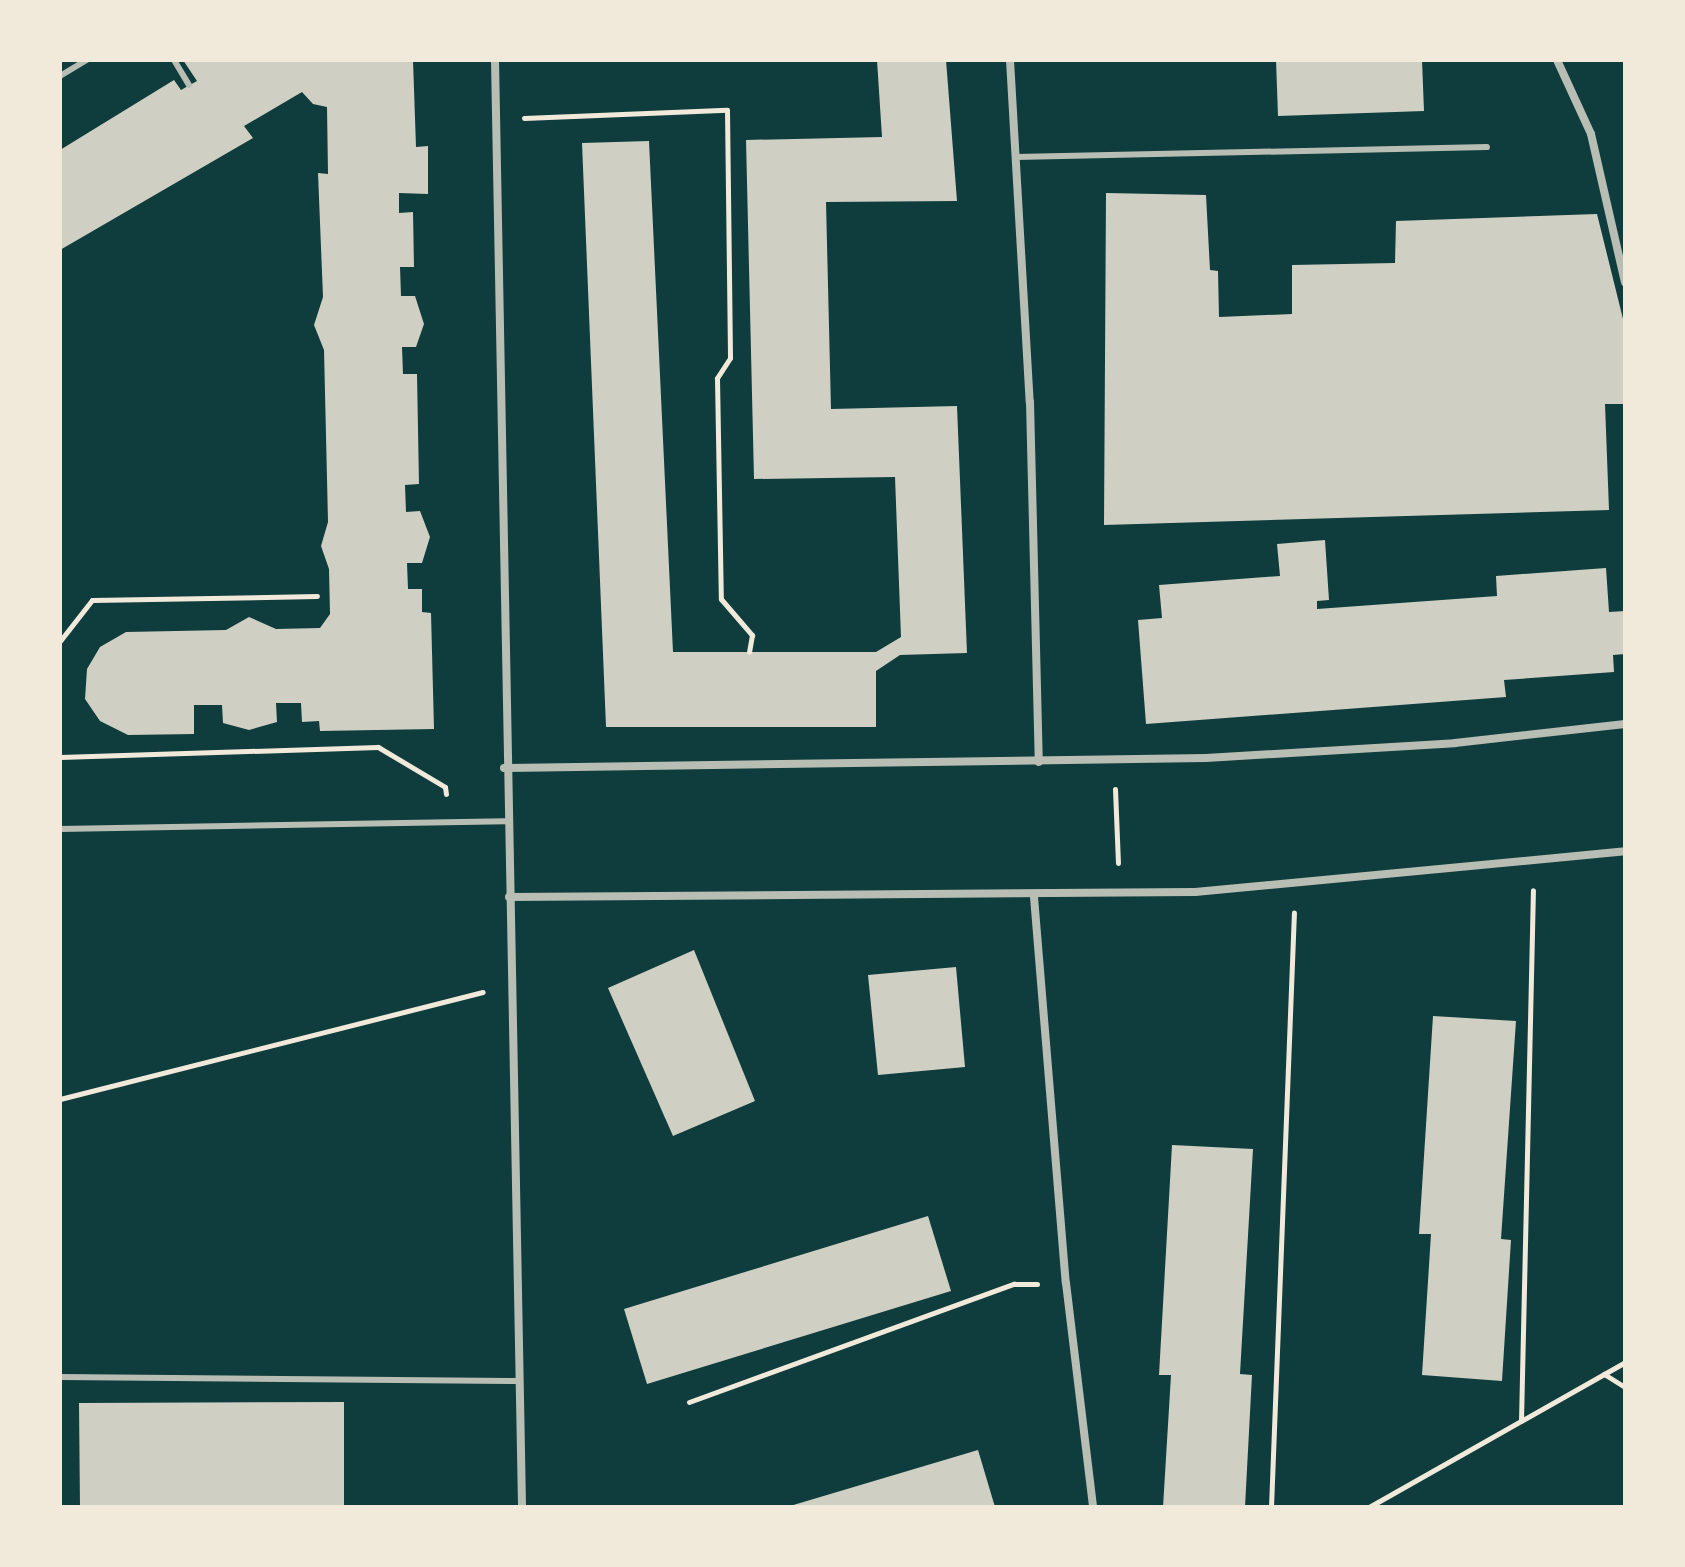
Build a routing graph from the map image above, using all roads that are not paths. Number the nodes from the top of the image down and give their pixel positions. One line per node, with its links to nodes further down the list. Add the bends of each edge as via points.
1 (87, 60): 6 (lane)
2 (174, 60): 7 (lane)
3 (495, 60): 13 (street)
4 (1010, 60): 9 (street)
5 (1557, 60): 10 (street, via 1591,134)
6 (60, 76)
7 (189, 85)
8 (1487, 147): 9 (lane)
9 (1015, 157): 12 (street, via 1030,402)
10 (1625, 282)
11 (1625, 724): 12 (street, via 1351,750)
12 (1039, 762): 13 (street)
13 (504, 768): 14 (street)
14 (506, 821): 15 (lane); 17 (street)
15 (60, 829)
16 (1625, 851): 18 (street, via 1295,885)
17 (509, 897): 18 (street); 20 (street)
18 (1034, 897): 22 (street, via 1066,1283)
19 (60, 1377): 20 (lane)
20 (516, 1381): 21 (street)
21 (522, 1507)
22 (1093, 1507)

